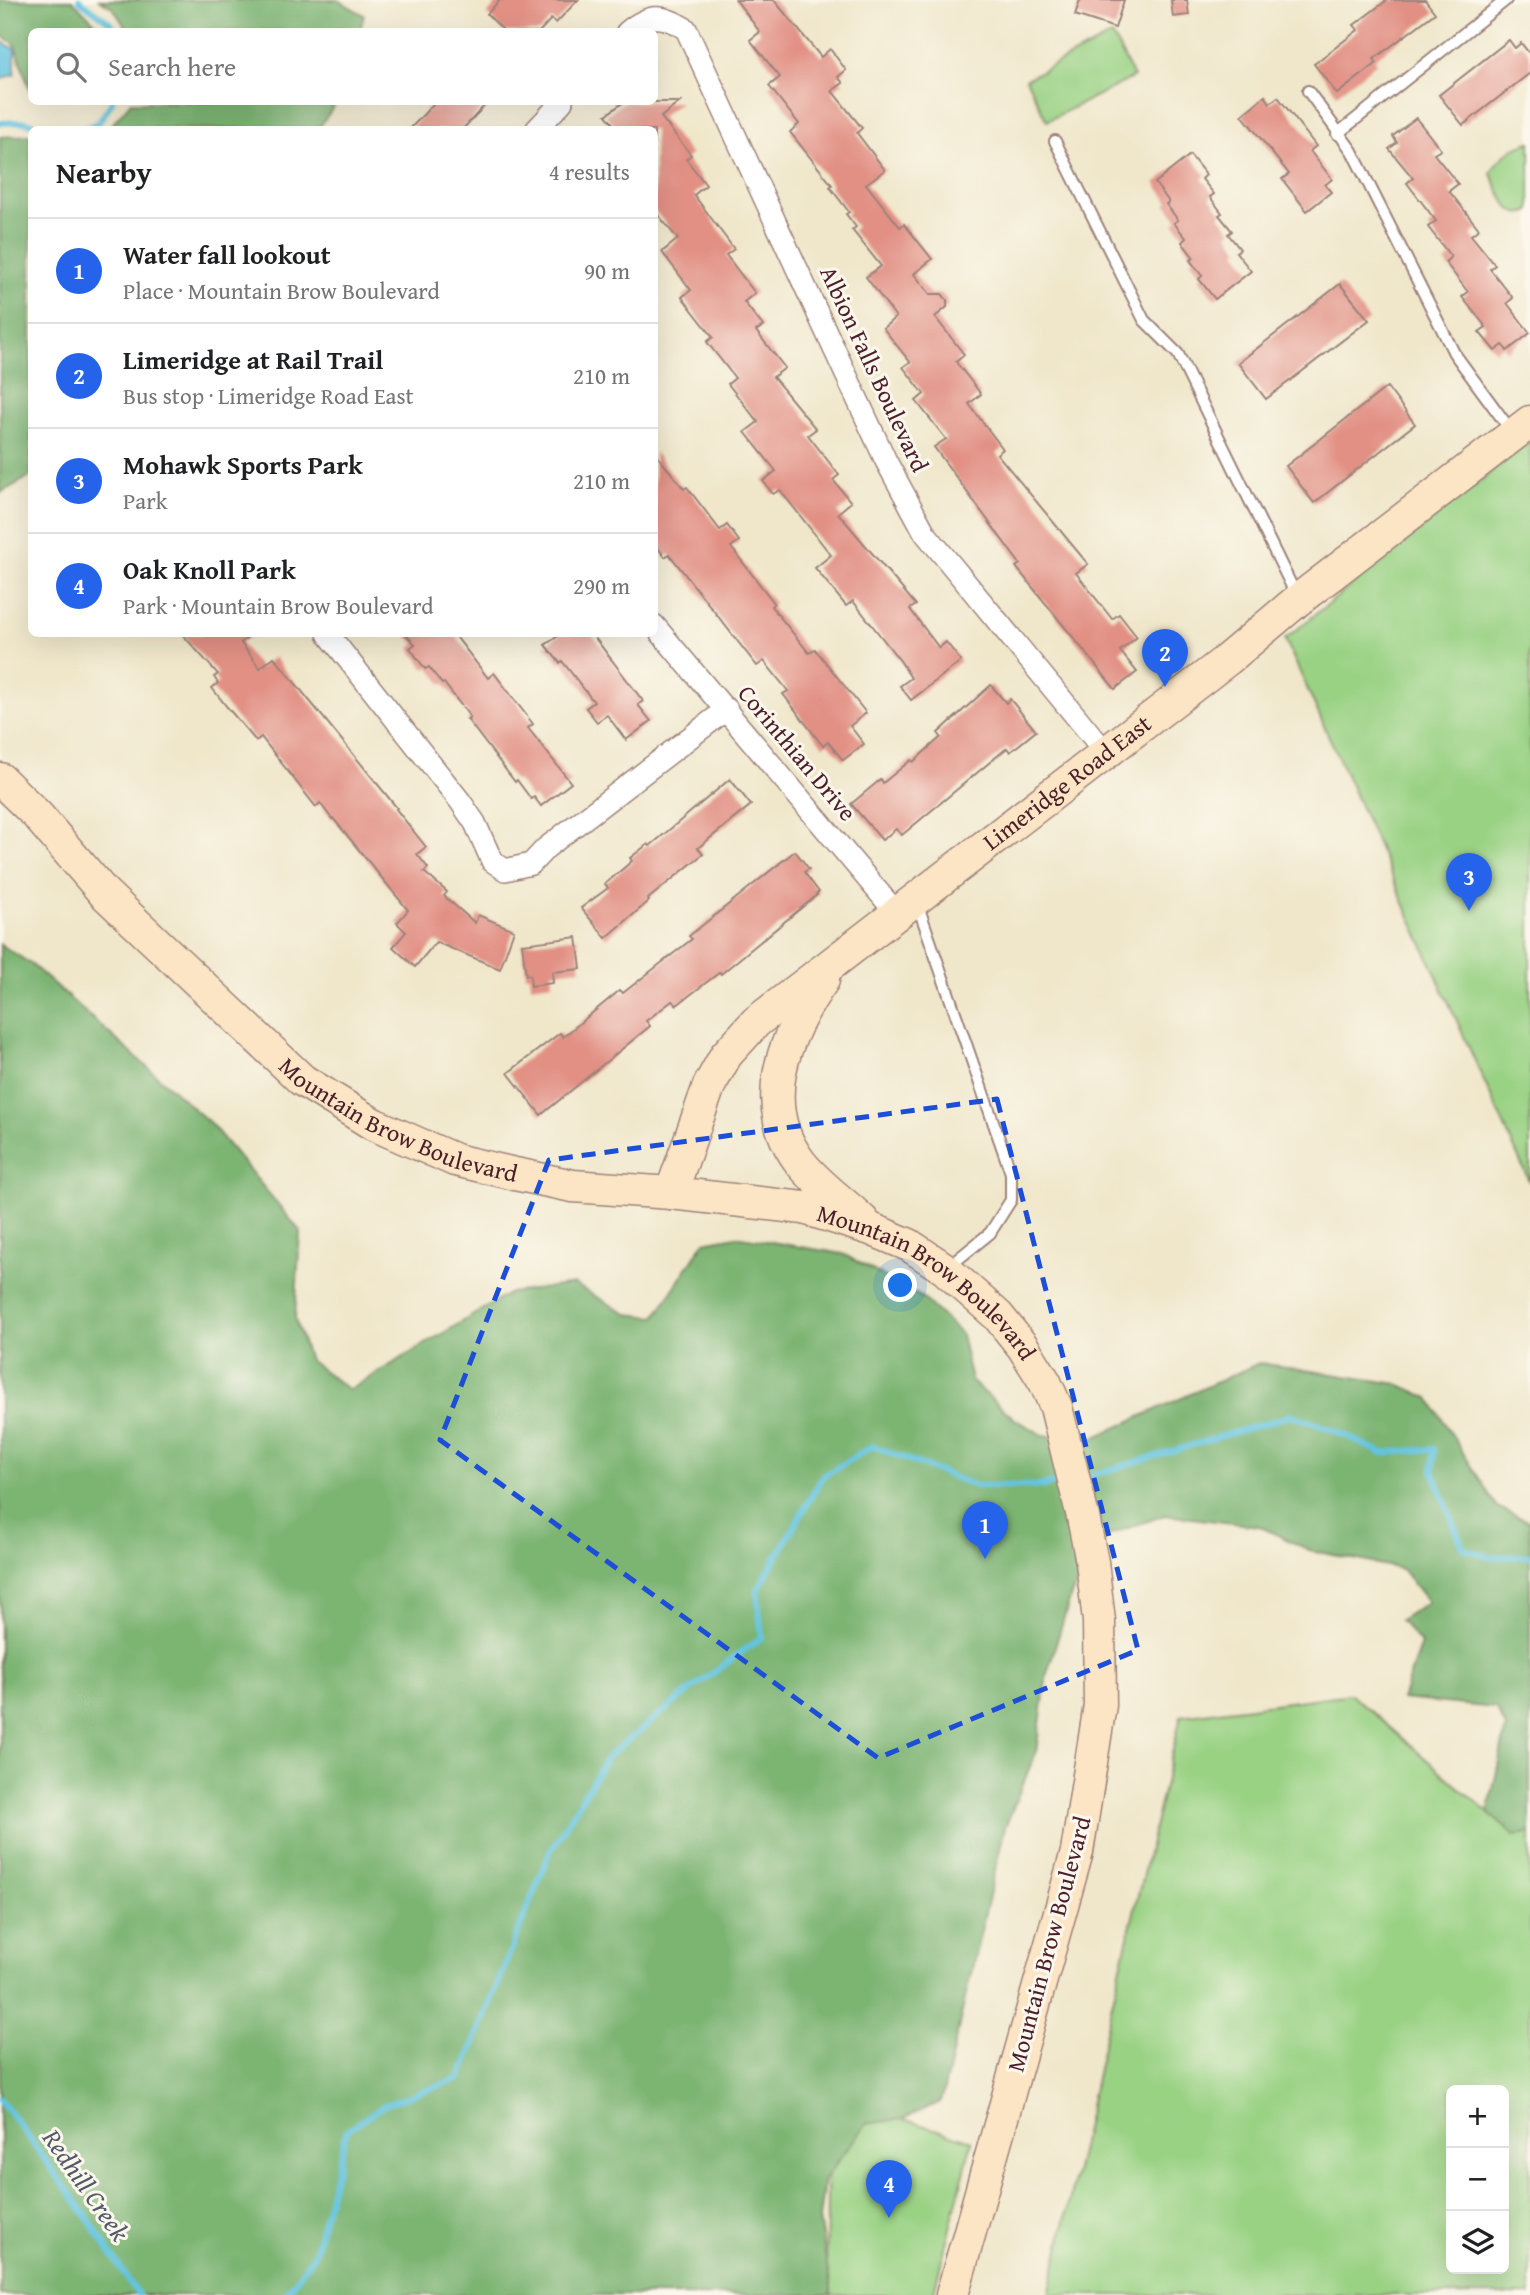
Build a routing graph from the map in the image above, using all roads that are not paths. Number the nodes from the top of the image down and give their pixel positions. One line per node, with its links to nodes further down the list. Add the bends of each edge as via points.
1 (1506, 0): 6 (lane)
2 (633, 28): 13 (street, Albion Falls Boulevard, via 648,19 668,17 686,29 886,461 925,533)
3 (1308, 91): 6 (lane)
4 (559, 105): 5 (street)
5 (540, 126)
6 (1337, 134): 8 (lane, via 1352,151 1454,353)
7 (1055, 141): 9 (lane, via 1144,320 1178,354)
8 (1522, 428): 9 (main road, Limeridge Road East)
9 (1298, 600): 13 (main road, Limeridge Road East)
10 (658, 630): 12 (street, Corinthian Drive)
11 (330, 637): 12 (street, via 460,801 492,860 505,870 531,864)
12 (727, 709): 15 (street, Corinthian Drive)
13 (1106, 753): 15 (main road, Limeridge Road East)
14 (0, 779): 17 (main road, Mountain Brow Boulevard, via 104,893 302,1080 373,1124 455,1160 573,1186)
15 (907, 908): 16 (main road, Limeridge Road East); 19 (lane, via 1011,1173 1011,1200 990,1233)
16 (836, 961): 17 (main road, Limeridge Road East, via 756,1022 726,1055 709,1086); 18 (main road, via 792,1036 776,1086 778,1110 789,1144 802,1164)
17 (671, 1193): 18 (main road, Mountain Brow Boulevard, via 804,1208)
18 (871, 1229): 19 (main road, Mountain Brow Boulevard, via 909,1245)
19 (945, 1269): 20 (main road, Mountain Brow Boulevard, via 1009,1329 1045,1382 1062,1427 1092,1562 1099,1621 1100,1705 1077,1852)
20 (952, 2295)

